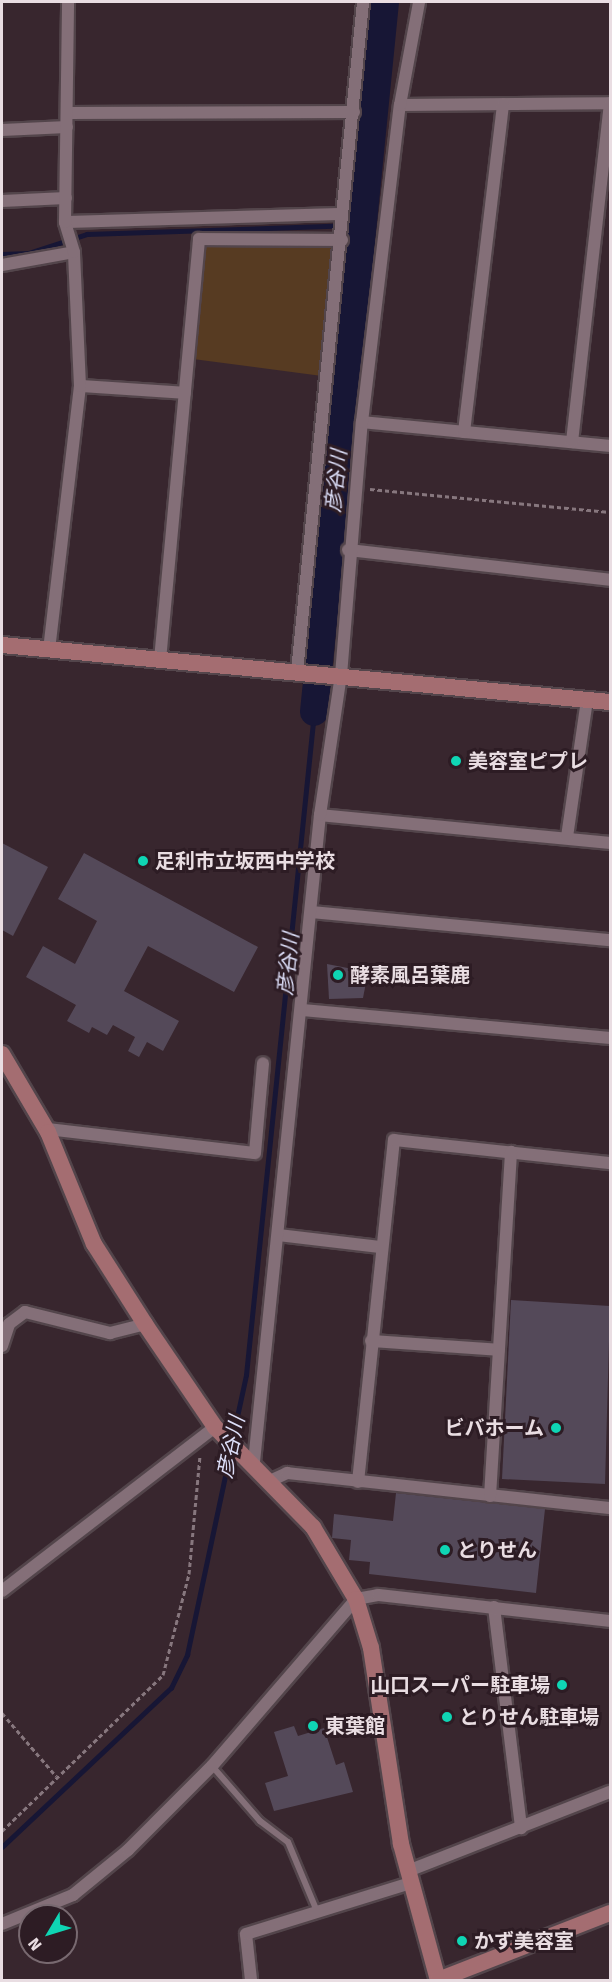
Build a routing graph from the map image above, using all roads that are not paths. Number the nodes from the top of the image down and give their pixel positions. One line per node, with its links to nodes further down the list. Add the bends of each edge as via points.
1 (68, 2): 7 (street)
2 (363, 2): 8 (street)
3 (419, 2): 6 (street)
4 (610, 103): 5 (street); 22 (street)
5 (503, 104): 6 (street); 21 (street)
6 (400, 105): 20 (street)
7 (67, 112): 8 (street); 9 (street)
8 (354, 112): 13 (street)
9 (67, 127): 10 (street); 11 (street)
10 (2, 130)
11 (66, 198): 12 (street); 14 (street)
12 (2, 201)
13 (341, 214): 14 (street); 15 (street)
14 (65, 222): 16 (street)
15 (342, 240): 19 (street, via 199,239); 29 (street)
16 (74, 252): 17 (street); 18 (street)
17 (2, 265)
18 (80, 386): 19 (street); 27 (street)
19 (185, 393): 28 (street)
20 (362, 422): 21 (street); 24 (street)
21 (464, 432): 22 (street)
22 (572, 442): 23 (street)
23 (610, 446)
24 (348, 550): 25 (street); 30 (street)
25 (610, 580)
26 (2, 645): 27 (street)
27 (49, 650): 28 (street)
28 (160, 660): 29 (street)
29 (303, 672): 30 (street)
30 (336, 675): 31 (street); 33 (street)
31 (587, 700): 32 (street); 34 (street)
32 (610, 702)
33 (320, 815): 34 (street); 36 (street)
34 (567, 837): 35 (street)
35 (610, 843)
36 (312, 912): 37 (street); 38 (street)
37 (610, 940)
38 (303, 1010): 39 (street); 45 (street)
39 (610, 1038)
40 (2, 1054): 42 (street)
41 (263, 1063): 42 (street, via 255,1153)
42 (46, 1129): 47 (street, via 94,1244)
43 (512, 1152): 44 (street); 46 (street, via 394,1140); 50 (street)
44 (610, 1163)
45 (278, 1235): 46 (street); 52 (street)
46 (380, 1246): 48 (street)
47 (145, 1324): 49 (street, via 103,1333 25,1312 9,1324); 51 (street)
48 (371, 1341): 50 (street); 54 (street)
49 (2, 1346)
50 (499, 1350): 55 (street)
51 (218, 1430): 52 (street); 57 (street)
52 (249, 1457): 53 (street)
53 (273, 1480): 54 (street, via 287,1473); 58 (street, via 313,1527)
54 (358, 1482): 55 (street)
55 (490, 1496): 56 (street)
56 (610, 1508)
57 (2, 1591)
58 (357, 1599): 59 (street, via 378,1594); 61 (street); 64 (street, via 371,1648)
59 (494, 1607): 60 (street); 63 (street)
60 (610, 1621)
61 (212, 1766): 65 (lane, via 260,1821 288,1842); 67 (street, via 128,1851 73,1895)
62 (610, 1792): 63 (street)
63 (521, 1828): 64 (street)
64 (410, 1877): 65 (street); 69 (street)
65 (316, 1909): 68 (street, via 246,1934)
66 (610, 1913): 69 (street)
67 (2, 1924)
68 (251, 1980)
69 (438, 1980)

